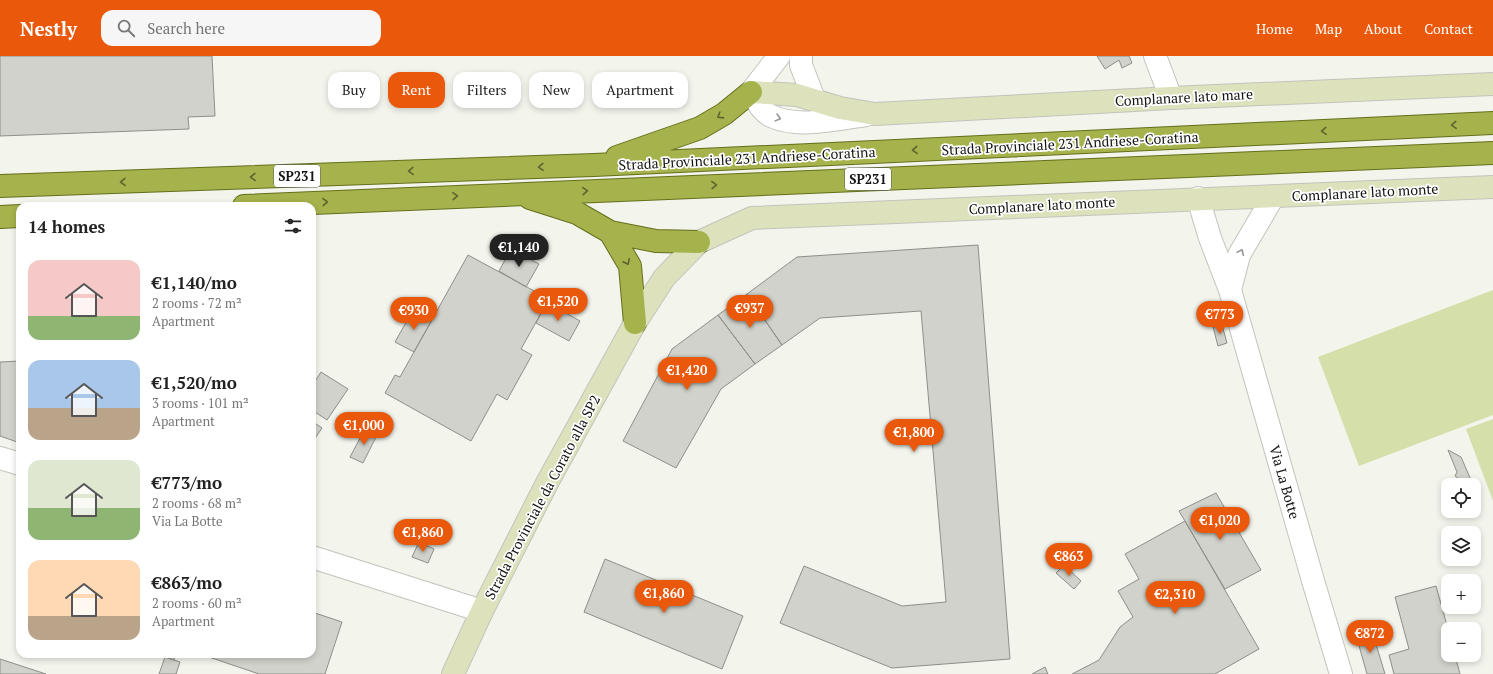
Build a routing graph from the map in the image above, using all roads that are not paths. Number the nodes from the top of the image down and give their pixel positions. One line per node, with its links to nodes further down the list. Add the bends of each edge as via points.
1 (779, 56): 5 (street)
2 (801, 56): 7 (street, via 801,65)
3 (1155, 56): 6 (street)
4 (1493, 84): 6 (main road, Complanare lato mare)
5 (751, 92): 7 (main road, Complanare lato mare); 8 (street, Complanare lato mare, one-way to 8, via 770,116 790,121 808,122); 11 (highway, one-way to 11, via 724,114 700,128)
6 (1171, 98): 8 (main road, Complanare lato mare)
7 (814, 99): 8 (main road, Complanare lato mare, via 840,108)
8 (875, 114)
9 (1493, 123): 11 (highway, Strada Provinciale 231 Andriese-Coratina / SP231, one-way to 11)
10 (1493, 153): 14 (highway, Strada Provinciale 231 Andriese-Coratina / SP231, one-way to 10)
11 (594, 165): 12 (highway, Strada Provinciale 231 Andriese-Coratina / SP231, one-way to 12)
12 (0, 186)
13 (1493, 187): 15 (main road, Complanare lato monte)
14 (516, 194): 17 (highway, Strada Provinciale 231 Andriese-Coratina / SP231, one-way to 14); 20 (highway, via 577,213)
15 (1273, 197): 16 (main road, Complanare lato monte); 22 (street, one-way to 15, via 1239,255)
16 (1198, 198): 21 (main road, Complanare lato monte, via 752,218); 22 (street, Via La Botte)
17 (316, 203)
18 (16, 216): 19 (highway)
19 (0, 217)
20 (610, 232): 21 (highway, via 656,241); 23 (highway, one-way to 23, via 630,266)
21 (699, 242): 23 (main road, Complanare lato monte, via 664,278)
22 (1230, 290): 29 (street, Via La Botte)
23 (635, 323): 27 (main road, Strada Provinciale da Corato alla SP2, via 547,483)
24 (0, 458): 25 (street)
25 (16, 463)
26 (316, 558): 27 (street)
27 (482, 611): 28 (main road, Strada Provinciale da Corato alla SP2)
28 (453, 674)
29 (1341, 674)

